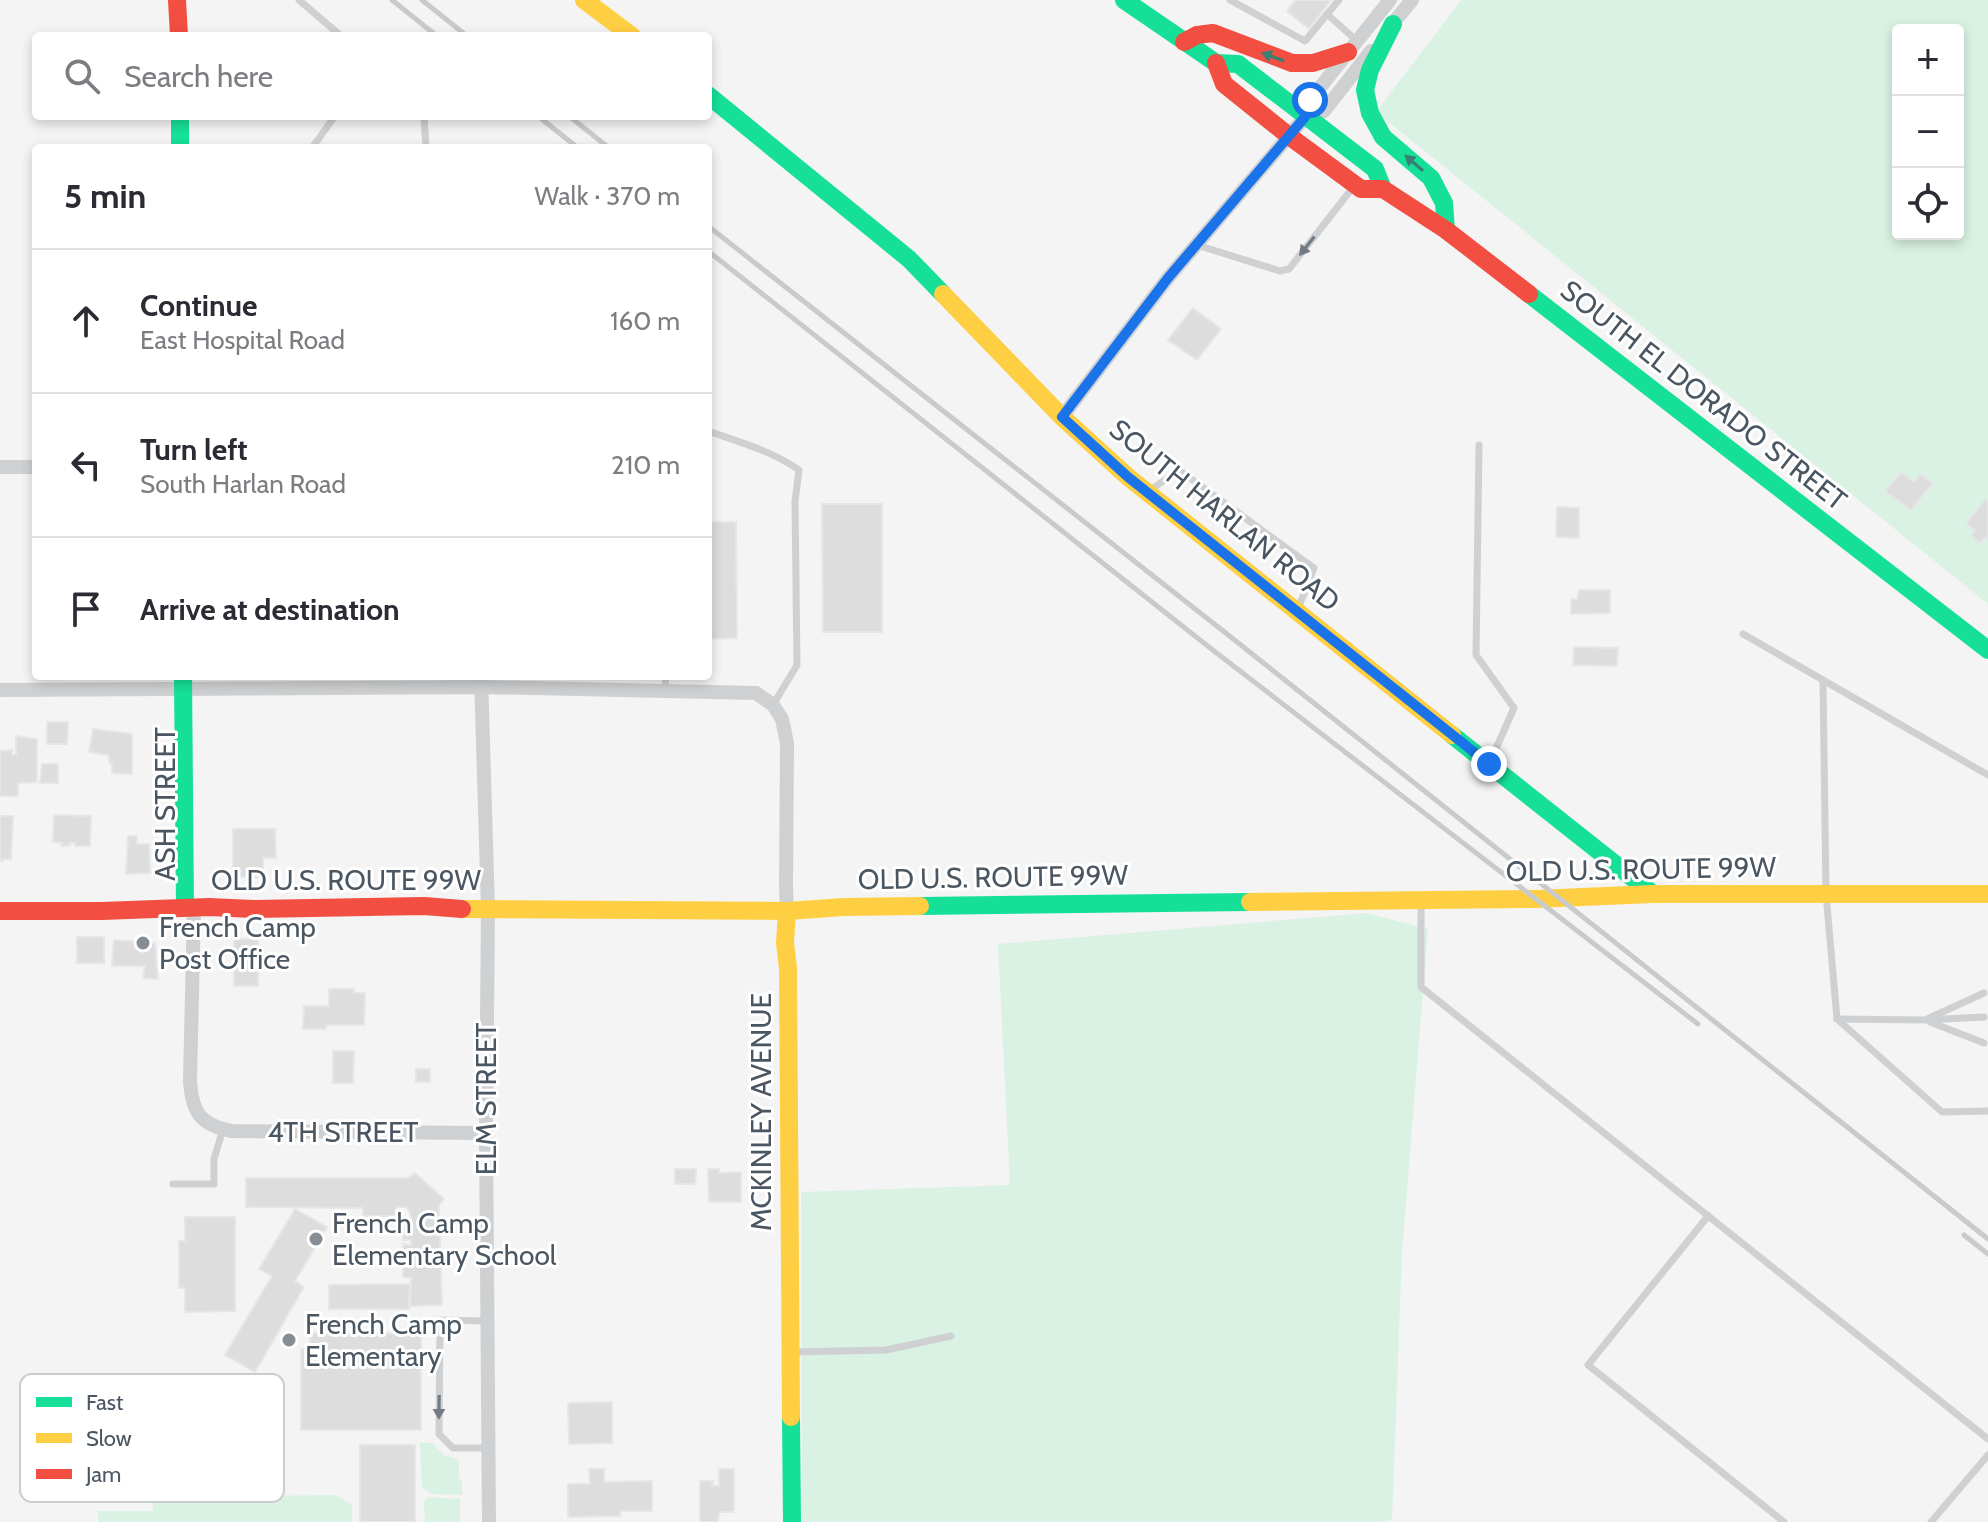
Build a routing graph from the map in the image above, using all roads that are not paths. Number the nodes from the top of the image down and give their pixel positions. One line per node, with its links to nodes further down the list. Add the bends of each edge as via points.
1 (177, 0): 12 (main road)
2 (187, 0): 13 (main road)
3 (299, 0): 14 (lane)
4 (584, 0): 15 (main road)
5 (1124, 0): 16 (main road, SOUTH EL DORADO STREET)
6 (1230, 0): 10 (lane, via 1305,41)
7 (1339, 0): 10 (lane)
8 (1390, 0): 17 (street)
9 (1412, 0): 11 (street)
10 (1327, 14): 17 (lane)
11 (1393, 24): 20 (street, via 1324,111); 32 (main road, one-way to 11, via 1444,203 1431,178 1383,137 1370,113 1365,90 1370,70)
12 (179, 32)
13 (190, 32)
14 (336, 32)
15 (627, 32)
16 (1184, 42): 17 (main road, one-way to 16, via 1313,63 1292,63 1213,33); 18 (main road, SOUTH EL DORADO STREET)
17 (1352, 47): 20 (street, via 1310,100)
18 (1216, 63): 20 (main road, SOUTH EL DORADO STREET, via 1238,64); 25 (main road, SOUTH EL DORADO STREET, via 1224,84)
19 (712, 98): 34 (main road, SOUTH HARLAN ROAD, via 909,259)
20 (1305, 117): 25 (street); 31 (main road, SOUTH EL DORADO STREET, via 1375,169)
21 (180, 120): 26 (main road)
22 (190, 120): 27 (main road)
23 (332, 120): 28 (lane)
24 (424, 120): 29 (lane)
25 (1289, 136): 30 (main road, SOUTH EL DORADO STREET); 33 (street)
26 (180, 144)
27 (190, 144)
28 (315, 144)
29 (426, 144)
30 (1355, 185): 31 (main road, SOUTH EL DORADO STREET); 33 (lane, one-way to 33, via 1285,271)
31 (1383, 189): 32 (main road, SOUTH EL DORADO STREET)
32 (1446, 230): 42 (main road, SOUTH EL DORADO STREET)
33 (1197, 245): 34 (street)
34 (1062, 417): 39 (main road, SOUTH HARLAN ROAD)
35 (712, 432): 48 (lane, via 799,470 797,665)
36 (1479, 445): 49 (lane, via 1476,655 1514,708)
37 (0, 467): 38 (street)
38 (32, 467)
39 (1147, 492): 40 (main road, SOUTH HARLAN ROAD); 40 (lane, via 1179,470 1314,568)
40 (1297, 611): 49 (main road, SOUTH HARLAN ROAD)
41 (1743, 634): 43 (lane)
42 (1988, 650)
43 (1823, 680): 50 (lane); 52 (lane)
44 (187, 682): 45 (street); 47 (street); 55 (main road, ASH STREET)
45 (481, 682): 46 (street); 56 (street, ELM STREET)
46 (666, 684): 48 (street, via 756,693)
47 (0, 690)
48 (773, 705): 58 (street, MCKINLEY AVENUE, via 787,743)
49 (1489, 764): 51 (main road, SOUTH HARLAN ROAD)
50 (1988, 775)
51 (1653, 894): 52 (main road, OLD U.S. ROUTE 99W); 54 (main road, OLD U.S. ROUTE 99W)
52 (1826, 894): 53 (main road, OLD U.S. ROUTE 99W); 61 (lane)
53 (1988, 894)
54 (1421, 900): 58 (main road, OLD U.S. ROUTE 99W); 69 (lane, via 1421,987)
55 (189, 907): 56 (main road, OLD U.S. ROUTE 99W); 57 (main road, OLD U.S. ROUTE 99W); 65 (street, ASH STREET, via 190,1081 195,1109)
56 (488, 909): 58 (main road, OLD U.S. ROUTE 99W); 67 (street, ELM STREET)
57 (0, 911)
58 (787, 911): 72 (main road, MCKINLEY AVENUE)
59 (1984, 993): 62 (lane)
60 (1984, 1017): 62 (lane)
61 (1837, 1019): 62 (lane); 64 (lane, via 1942,1112)
62 (1924, 1020): 63 (lane)
63 (1984, 1043)
64 (1988, 1111)
65 (203, 1120): 66 (street, 4TH STREET)
66 (223, 1129): 67 (street, 4TH STREET); 68 (lane, via 214,1159 214,1184)
67 (486, 1133): 70 (street, ELM STREET)
68 (173, 1184)
69 (1708, 1216): 73 (lane); 78 (lane, via 1588,1365)
70 (487, 1321): 74 (street, ELM STREET); 74 (lane, one-way to 74, via 440,1320 439,1434 453,1448)
71 (951, 1336): 72 (lane, via 886,1350)
72 (790, 1352): 77 (main road, MCKINLEY AVENUE)
73 (1988, 1439)
74 (488, 1448): 76 (street, ELM STREET)
75 (1988, 1455): 79 (lane)
76 (489, 1522)
77 (792, 1522)
78 (1784, 1522)
79 (1931, 1522)

